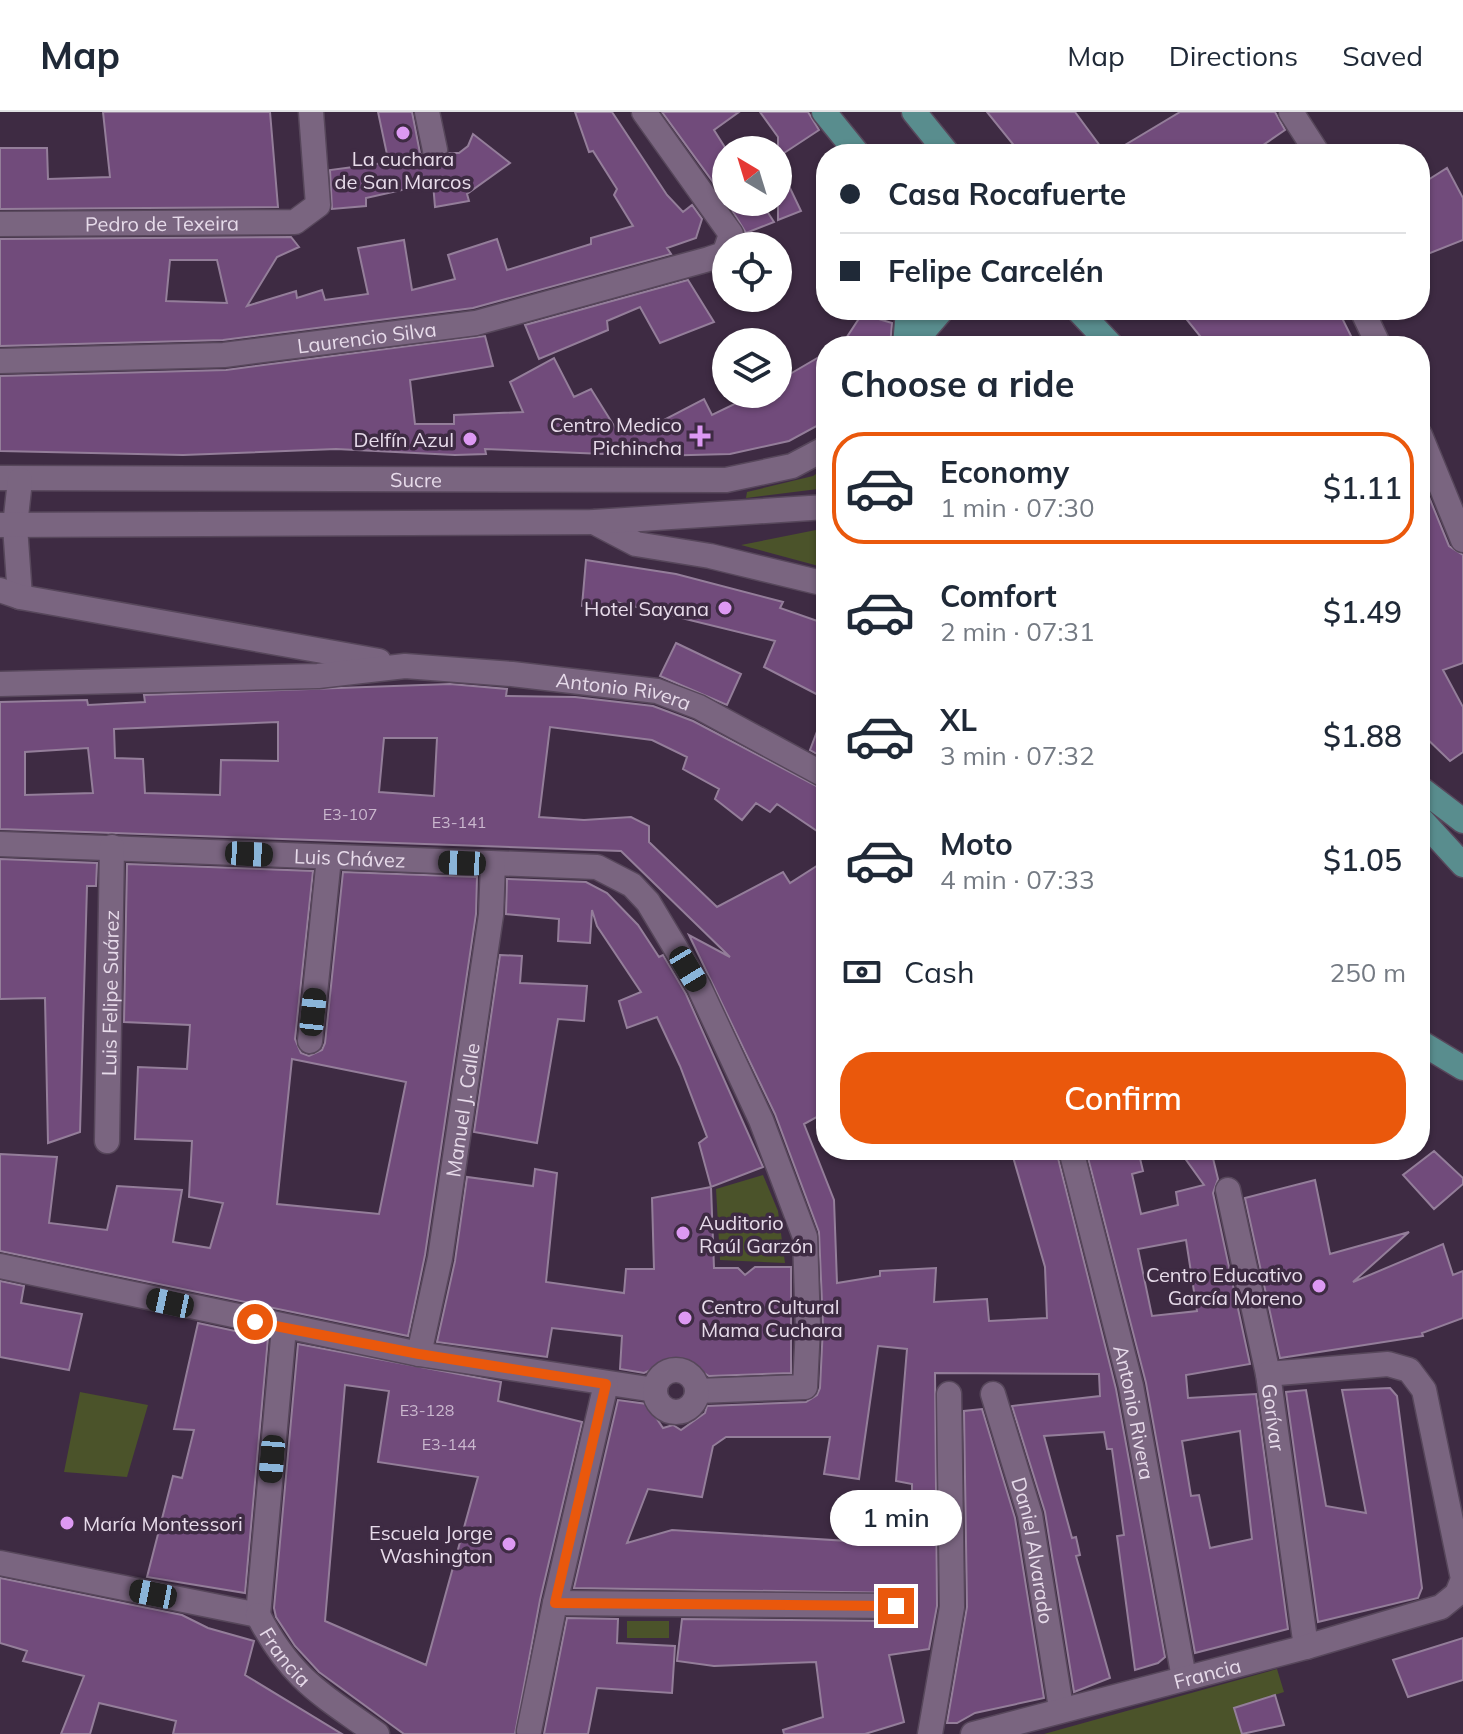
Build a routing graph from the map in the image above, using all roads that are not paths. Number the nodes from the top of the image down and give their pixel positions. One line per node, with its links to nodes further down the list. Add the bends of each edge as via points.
1 (311, 112): 11 (street, Pedro de Texeira, via 318,205 295,222)
2 (427, 112): 10 (street)
3 (644, 112): 12 (street)
4 (824, 112): 7 (main road)
5 (914, 112): 8 (main road)
6 (1291, 112): 9 (street)
7 (850, 144)
8 (940, 144)
9 (1312, 144)
10 (435, 150)
11 (0, 224)
12 (730, 232)
13 (712, 254): 18 (street, Laurencio Silva, via 476,323 224,355)
14 (933, 320): 16 (main road)
15 (1085, 320): 17 (main road)
16 (917, 336)
17 (1102, 336)
18 (0, 361)
19 (816, 453): 21 (street, Sucre, via 792,466 726,480)
20 (1430, 459): 25 (street)
21 (10, 479): 24 (street)
22 (816, 508): 23 (street)
23 (594, 522): 24 (street); 26 (street, via 636,544)
24 (7, 525): 27 (street)
25 (1463, 540)
26 (816, 582)
27 (10, 594): 28 (street, Antonio Rivera)
28 (405, 666): 29 (street, Antonio Rivera, via 318,676); 30 (street, Antonio Rivera, via 657,691 699,707)
29 (0, 684)
30 (816, 771)
31 (1430, 796): 32 (main road)
32 (1463, 821)
33 (1430, 829): 38 (main road)
34 (0, 844): 35 (street, Luis Chávez)
35 (112, 847): 36 (street, Luis Chávez); 42 (street, Luis Felipe Suárez)
36 (329, 858): 37 (street, Luis Chávez); 39 (street)
37 (493, 864): 47 (street, Manuel J. Calle, via 491,915 440,1258); 49 (street, Luis Chávez, via 597,867 632,885 648,902 699,987 761,1120 805,1237 805,1387 697,1391 690,1406 675,1412 660,1405 655,1390)
38 (1463, 865)
39 (310, 1041)
40 (1430, 1048): 41 (main road)
41 (1463, 1068)
42 (107, 1141)
43 (1074, 1160): 57 (street, Antonio Rivera, via 1131,1386)
44 (1228, 1190): 48 (street, Gorívar)
45 (0, 1266): 46 (street)
46 (284, 1328): 47 (street); 55 (street)
47 (419, 1354): 49 (street)
48 (1268, 1374): 56 (street, Gorívar); 56 (street, Francia, via 1388,1364 1409,1370 1424,1390 1463,1579 1457,1594 1441,1607)
49 (606, 1384): 53 (street)
50 (949, 1394): 61 (street, via 952,1607)
51 (993, 1394): 58 (street, Daniel Alvarado, via 1030,1515)
52 (0, 1563): 55 (street, Francia)
53 (555, 1603): 54 (street); 59 (street)
54 (896, 1606)
55 (258, 1615): 60 (street, Francia, via 273,1647 292,1670)
56 (1306, 1647): 57 (street, Francia)
57 (1184, 1678): 58 (street, Francia)
58 (1061, 1708): 62 (street, Francia)
59 (529, 1731)
60 (377, 1734)
61 (930, 1734)
62 (973, 1734)

